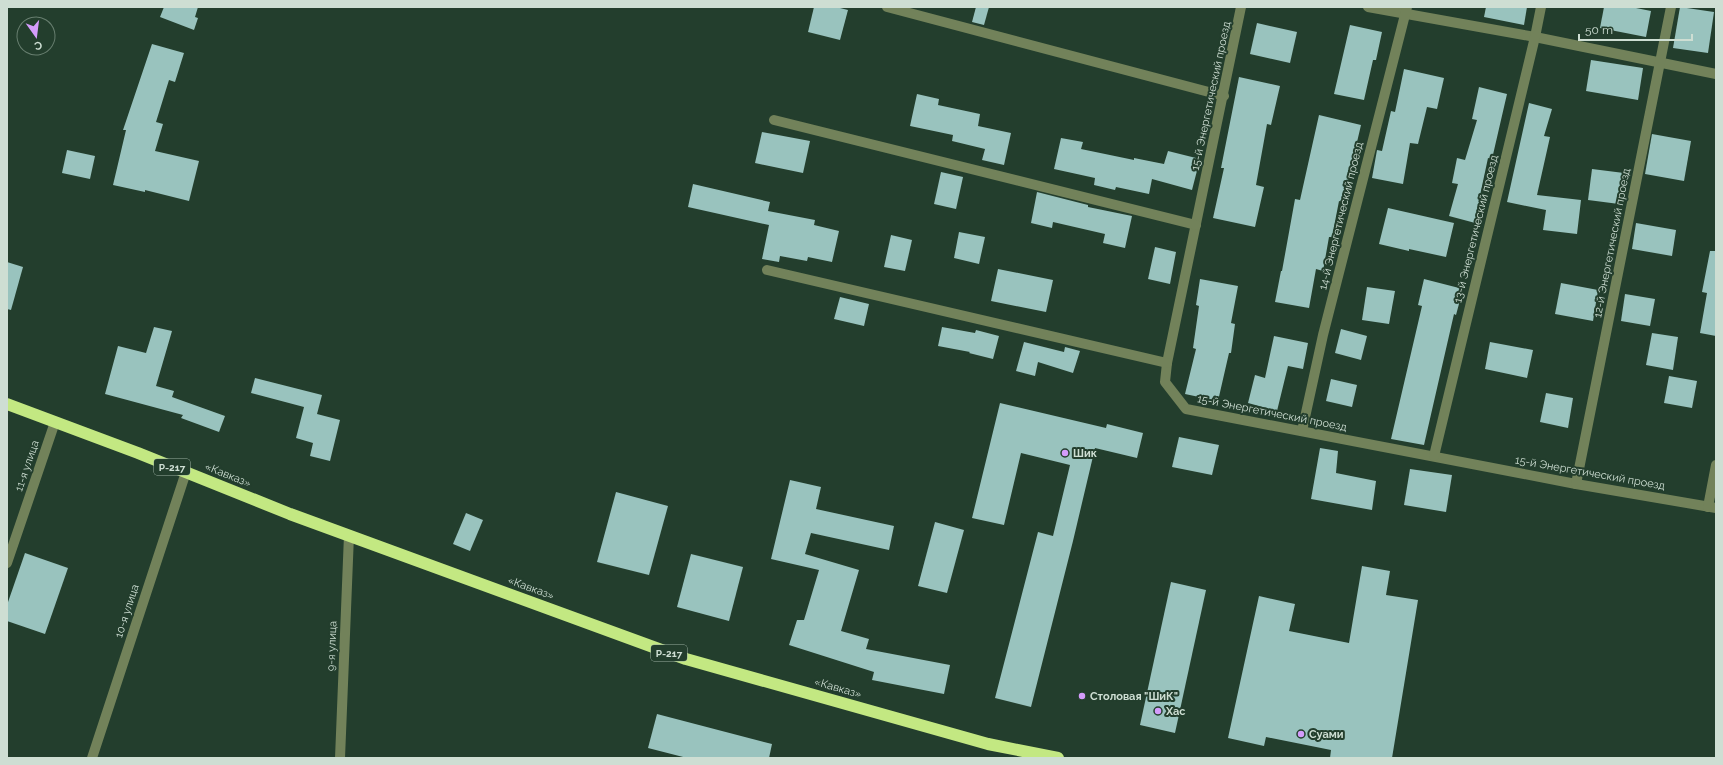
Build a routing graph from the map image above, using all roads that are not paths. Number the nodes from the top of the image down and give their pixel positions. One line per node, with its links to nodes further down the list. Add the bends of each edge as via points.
1 (887, 7): 10 (street)
2 (1241, 7): 10 (street, 15-й Энергетический проезд)
3 (1368, 7): 6 (street)
4 (1541, 7): 7 (street, 13-й Энергетический проезд)
5 (1671, 7): 8 (street, 12-й Энергетический проезд)
6 (1406, 11): 7 (street); 17 (street, 14-й Энергетический проезд, via 1323,335)
7 (1535, 37): 8 (street); 18 (street, 13-й Энергетический проезд)
8 (1660, 63): 9 (street); 21 (street, 12-й Энергетический проезд)
9 (1716, 74)
10 (1224, 96): 12 (street, 15-й Энергетический проезд)
11 (774, 120): 12 (street)
12 (1196, 225): 14 (street, 15-й Энергетический проезд)
13 (767, 270): 14 (street)
14 (1167, 363): 17 (street, 15-й Энергетический проезд, via 1165,382 1186,409)
15 (7, 404): 16 (highway, «Кавказ» / Р-217)
16 (55, 422): 20 (highway, «Кавказ» / Р-217); 24 (street, 11-я улица)
17 (1302, 431): 18 (street, 15-й Энергетический проезд)
18 (1434, 456): 21 (street, 15-й Энергетический проезд)
19 (1716, 465): 22 (street)
20 (186, 472): 23 (highway, «Кавказ» / Р-217); 25 (street, 10-я улица)
21 (1576, 484): 22 (street, 15-й Энергетический проезд)
22 (1712, 508)
23 (349, 536): 26 (street, 9-я улица); 27 (highway, «Кавказ» / Р-217, via 686,659 988,744)
24 (7, 563)
25 (92, 758)
26 (340, 758)
27 (1058, 758)

